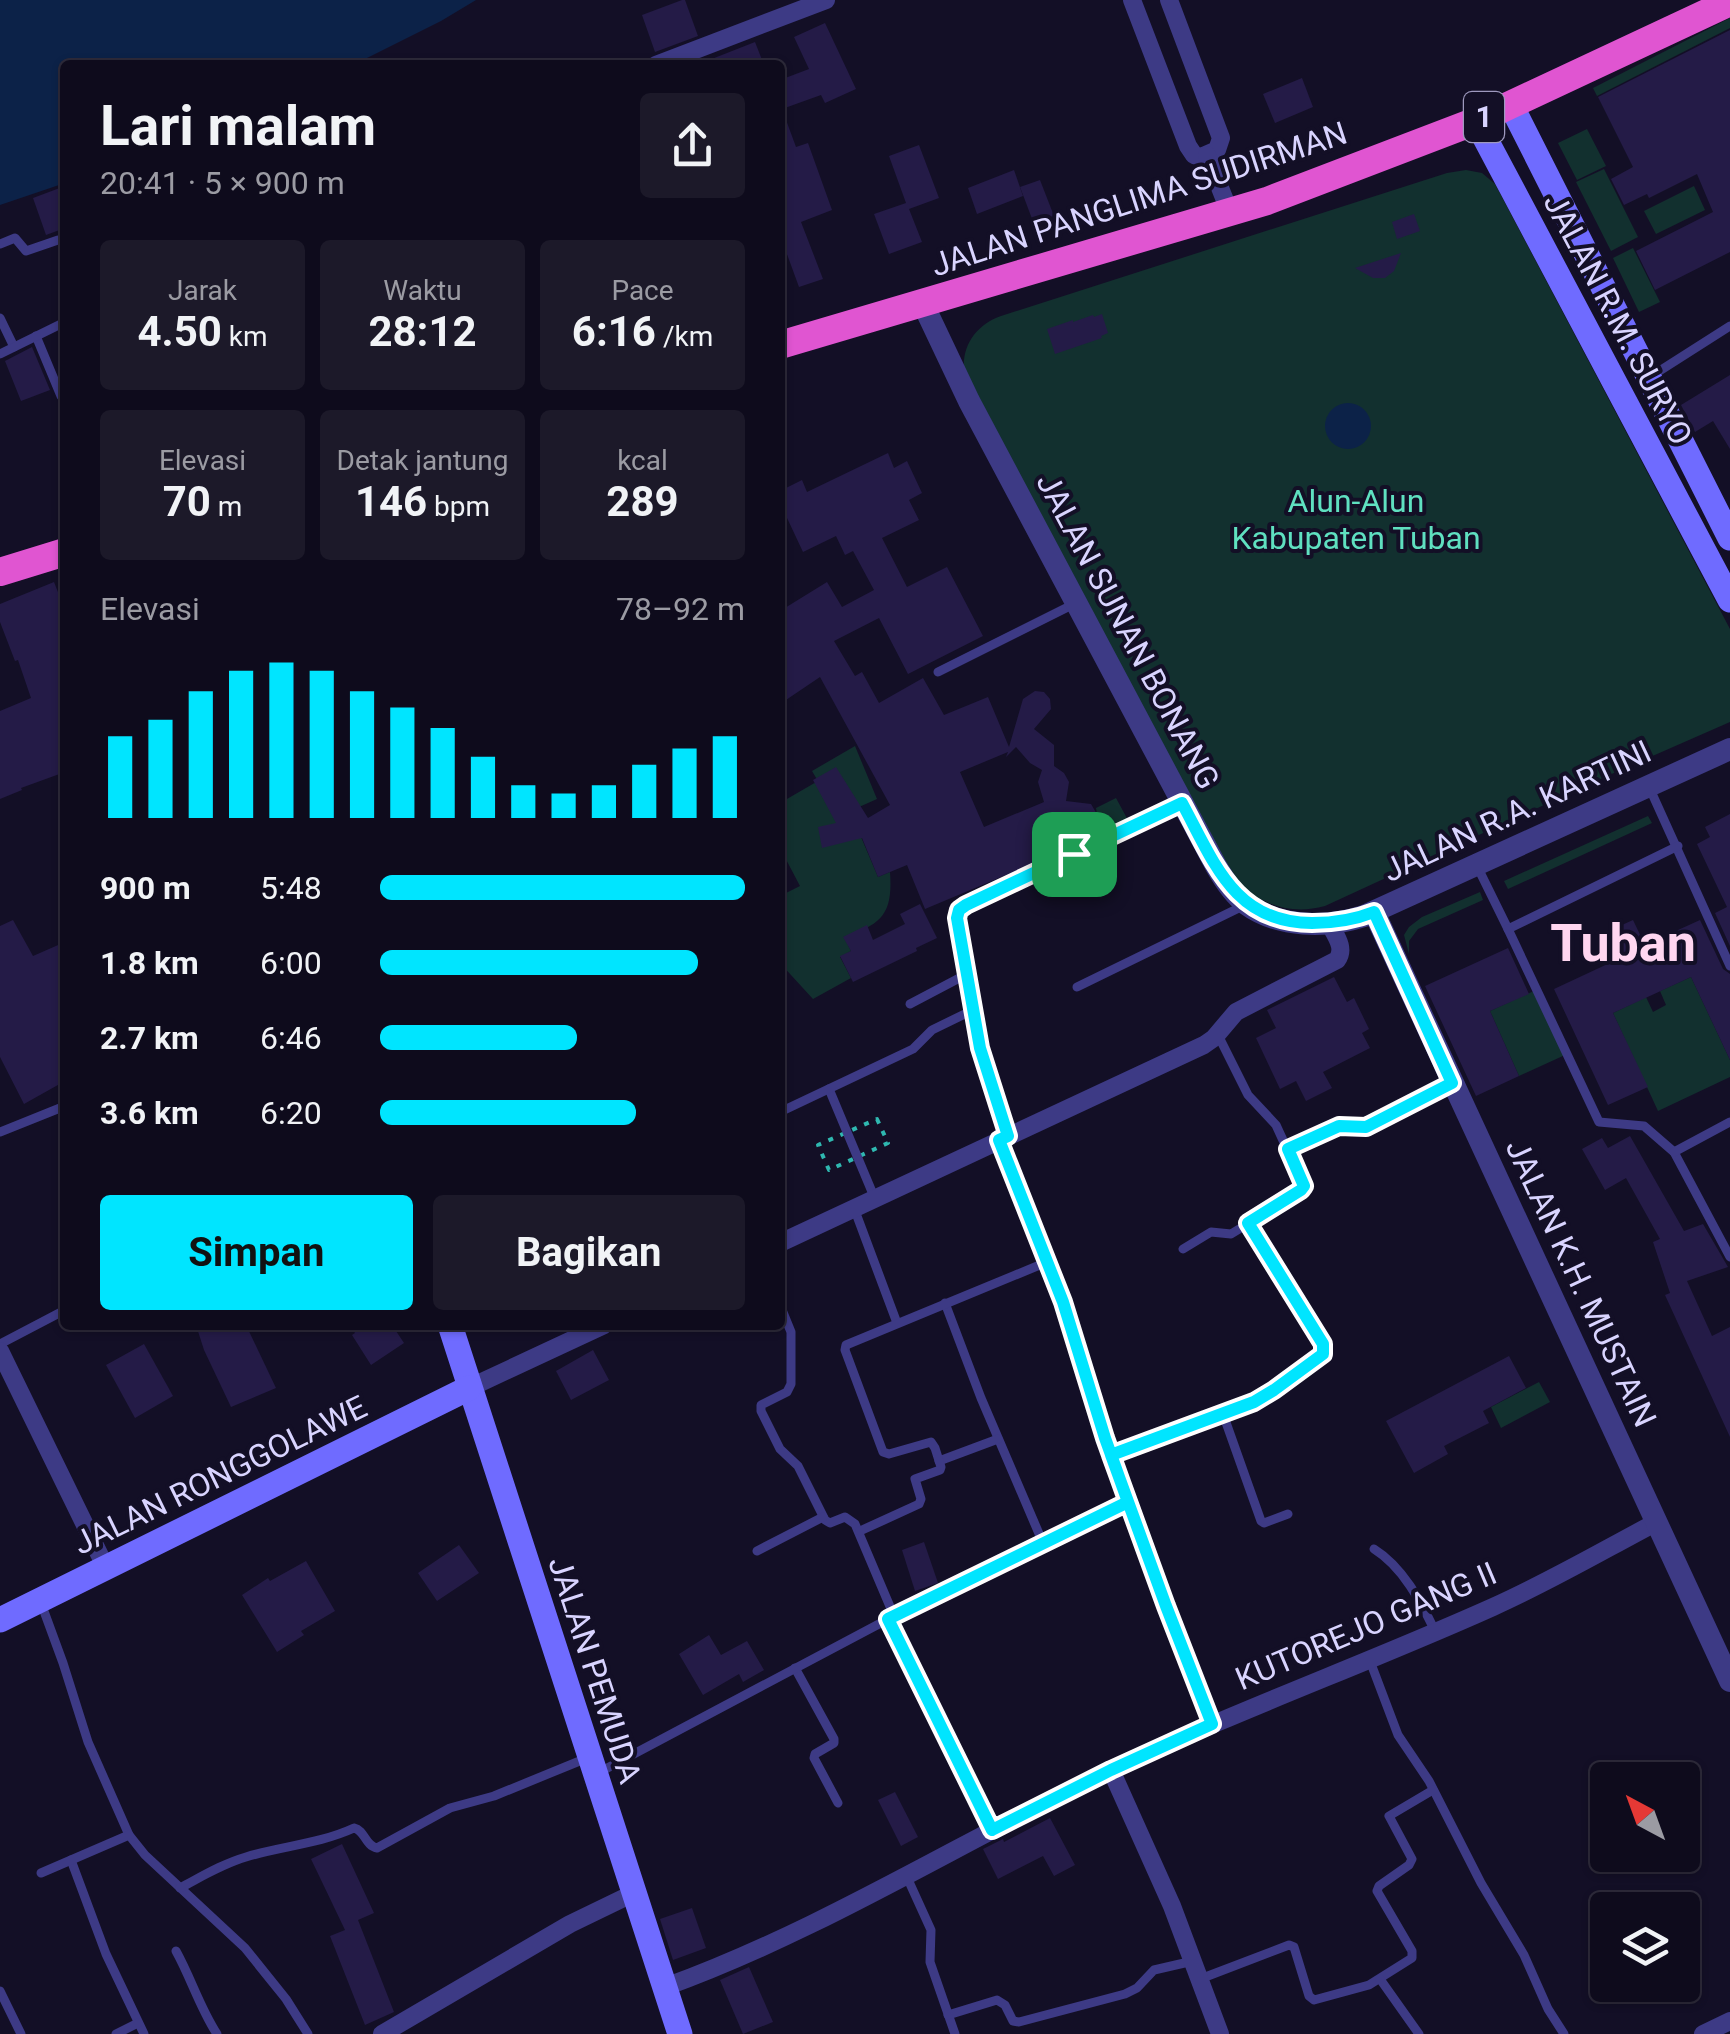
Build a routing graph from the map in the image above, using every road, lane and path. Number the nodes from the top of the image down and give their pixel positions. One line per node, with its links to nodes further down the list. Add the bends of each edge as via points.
1 (826, 0): 5 (street)
2 (1166, 0): 4 (street); 11 (street, via 1221,138)
3 (1730, 2): 7 (highway, JALAN PANGLIMA SUDIRMAN / 1)
4 (1134, 5): 11 (street, via 1188,146 1194,155)
5 (791, 6): 6 (street)
6 (667, 60)
7 (1511, 105): 8 (highway, JALAN PANGLIMA SUDIRMAN / 1); 9 (main road, JALAN R.M. SURYO)
8 (1476, 121): 10 (main road, JALAN R.M. SURYO); 12 (highway, JALAN PANGLIMA SUDIRMAN / 1)
9 (1528, 138): 10 (main road); 23 (main road, JALAN R.M. SURYO)
10 (1493, 154): 24 (main road, JALAN R.M. SURYO)
11 (1207, 155): 12 (street)
12 (1230, 213): 15 (highway, JALAN PANGLIMA SUDIRMAN / 1)
13 (60, 241): 14 (lane, via 26,251 15,238)
14 (0, 244)
15 (923, 304): 20 (highway, JALAN PANGLIMA SUDIRMAN / 1); 30 (street, JALAN SUNAN BONANG)
16 (0, 318): 21 (lane)
17 (60, 324): 19 (lane)
18 (1730, 326): 23 (lane)
19 (36, 336): 21 (lane); 25 (lane)
20 (785, 344)
21 (14, 347): 22 (lane)
22 (0, 354)
23 (1648, 379): 24 (main road); 26 (main road, JALAN R.M. SURYO)
24 (1621, 393): 29 (main road, JALAN R.M. SURYO)
25 (60, 394)
26 (1730, 538)
27 (60, 554): 28 (highway)
28 (0, 572)
29 (1730, 600)
30 (1076, 603): 31 (lane); 34 (street, JALAN SUNAN BONANG)
31 (938, 672)
32 (1730, 749): 33 (street, JALAN R.A. KARTINI)
33 (1649, 786): 35 (lane); 36 (street, JALAN R.A. KARTINI)
34 (1182, 803): 37 (street, JALAN SUNAN BONANG, via 1225,880); 42 (lane, via 961,907)
35 (1678, 846): 40 (lane); 41 (lane)
36 (1477, 865): 38 (street, JALAN R.A. KARTINI); 40 (lane)
37 (1247, 904): 39 (street, via 1283,920); 43 (lane)
38 (1374, 912): 39 (street, JALAN R.A. KARTINI); 47 (street, JALAN K.H. MUSTAIN)
39 (1329, 923): 46 (street, via 1342,948 1337,960 1236,1012)
40 (1508, 929): 56 (lane, via 1599,1122 1644,1126)
41 (1730, 966)
42 (967, 974): 44 (lane); 45 (lane)
43 (1076, 987)
44 (910, 1004)
45 (973, 1010): 48 (lane, via 932,1030 913,1049); 54 (lane)
46 (1218, 1034): 54 (street); 55 (lane, via 1248,1095)
47 (1452, 1083): 55 (lane, via 1366,1127 1339,1126); 81 (street, JALAN K.H. MUSTAIN)
48 (829, 1089): 50 (lane); 53 (lane)
49 (60, 1108): 52 (lane)
50 (785, 1110)
51 (1730, 1122): 56 (lane)
52 (0, 1132)
53 (847, 1132): 57 (lane); 57 (path, via 818,1145 828,1170); 57 (path, via 877,1119 888,1143)
54 (1004, 1138): 58 (street); 64 (lane)
55 (1288, 1149): 60 (lane, via 1304,1186)
56 (1674, 1152): 63 (lane)
57 (857, 1157): 58 (lane)
58 (875, 1198): 59 (street)
59 (854, 1208): 61 (street); 68 (lane)
60 (1248, 1223): 62 (lane, via 1230,1234 1212,1232); 74 (lane, via 1324,1351 1264,1396)
61 (785, 1241)
62 (1183, 1249)
63 (1730, 1257)
64 (1048, 1262): 65 (lane); 76 (lane)
65 (945, 1304): 68 (lane); 75 (lane)
66 (60, 1313): 71 (lane)
67 (785, 1317): 80 (lane, via 791,1384 760,1409)
68 (897, 1323): 77 (lane, via 851,1341 845,1350 884,1453 931,1442)
69 (452, 1330): 73 (main road, JALAN PEMUDA)
70 (590, 1330): 73 (street)
71 (0, 1348): 72 (street)
72 (8, 1388): 86 (street)
73 (469, 1388): 86 (main road, JALAN RONGGOLAWE); 95 (main road, JALAN PEMUDA)
74 (1223, 1414): 76 (lane); 79 (lane, via 1261,1521)
75 (998, 1439): 77 (lane); 83 (lane)
76 (1111, 1455): 78 (lane)
77 (940, 1461): 82 (lane, via 940,1470 915,1480 919,1504)
78 (1128, 1502): 83 (lane); 94 (lane)
79 (1288, 1514)
80 (823, 1517): 82 (lane, via 830,1523 848,1518); 85 (lane)
81 (1655, 1522): 90 (street, KUTOREJO GANG II); 93 (street, JALAN K.H. MUSTAIN)
82 (860, 1531): 88 (lane)
83 (1043, 1542): 88 (lane)
84 (1374, 1549): 90 (lane, via 1397,1569)
85 (757, 1551)
86 (106, 1568): 87 (main road, JALAN RONGGOLAWE)
87 (40, 1601): 89 (main road, JALAN RONGGOLAWE); 100 (lane, via 88,1742)
88 (891, 1618): 92 (lane); 99 (lane)
89 (0, 1620)
90 (1435, 1631): 91 (street, KUTOREJO GANG II)
91 (1369, 1658): 94 (street, KUTOREJO GANG II); 97 (lane, via 1398,1736)
92 (795, 1668): 95 (lane); 98 (lane, via 834,1739 814,1758)
93 (1730, 1680)
94 (1212, 1724): 96 (street, KUTOREJO GANG II)
95 (592, 1766): 104 (lane, via 450,1808 377,1848 354,1828 322,1842 237,1860); 105 (main road, JALAN PEMUDA)
96 (1111, 1770): 99 (street, KUTOREJO GANG II); 107 (street)
97 (1433, 1790): 109 (lane, via 1388,1816 1412,1859 1376,1891 1413,1956); 125 (lane)
98 (838, 1803)
99 (992, 1830): 103 (street, KUTOREJO GANG II)
100 (130, 1835): 101 (lane); 104 (lane)
101 (71, 1860): 102 (lane); 114 (lane)
102 (42, 1873)
103 (906, 1875): 110 (street, KUTOREJO GANG II, via 735,1961); 112 (lane, via 931,1930 930,1962)
104 (180, 1888): 119 (lane, via 245,1948)
105 (634, 1893): 110 (main road, JALAN PEMUDA); 120 (street)
106 (176, 1951): 118 (lane)
107 (1193, 1961): 108 (street); 112 (lane, via 1154,1970 1126,1994 1019,2022 997,2000)
108 (1200, 1979): 109 (lane, via 1289,1945 1312,2000); 123 (street)
109 (1380, 1979): 124 (lane)
110 (664, 1987): 121 (main road, JALAN PEMUDA)
111 (0, 1991): 115 (lane)
112 (948, 2015): 122 (lane)
113 (1730, 2021): 126 (street)
114 (138, 2023): 116 (lane); 117 (lane)
115 (21, 2034)
116 (116, 2034)
117 (144, 2034)
118 (218, 2034)
119 (308, 2034)
120 (382, 2034)
121 (680, 2034)
122 (955, 2034)
123 (1220, 2034)
124 (1418, 2034)
125 (1564, 2034)
126 (1703, 2034)

